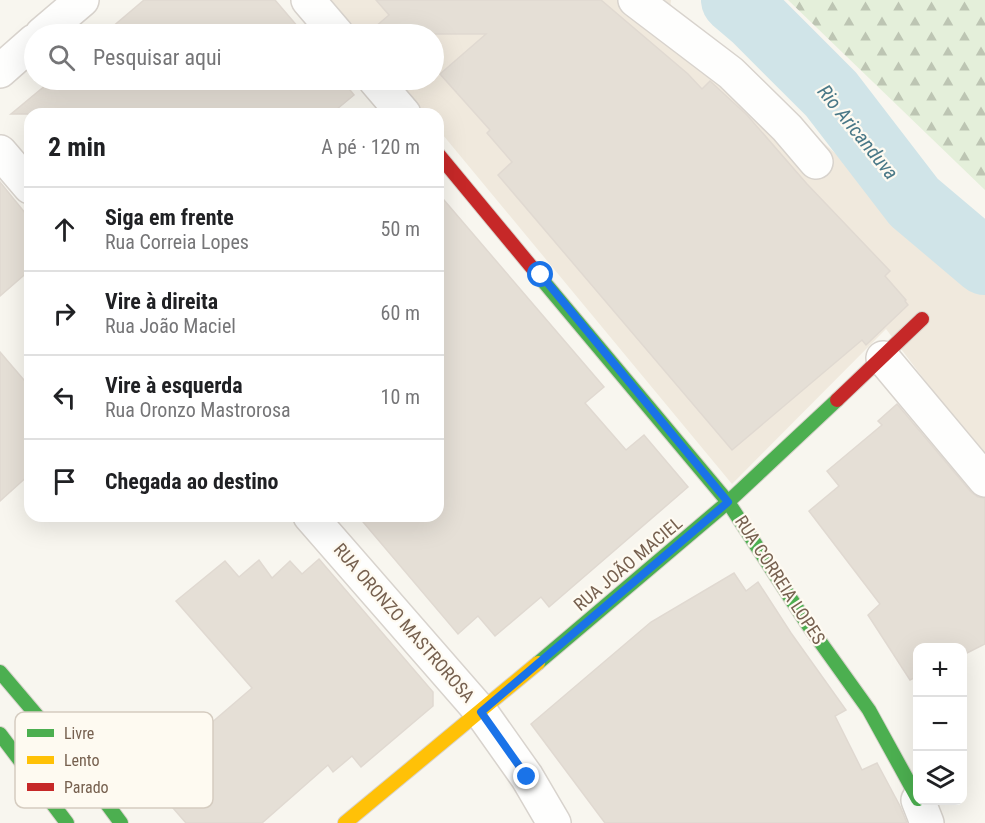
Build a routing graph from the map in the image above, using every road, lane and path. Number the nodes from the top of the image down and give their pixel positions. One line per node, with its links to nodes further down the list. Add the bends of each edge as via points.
1 (82, 0): 4 (street)
2 (308, 0): 5 (street)
3 (635, 0): 12 (street, via 731,73)
4 (54, 24)
5 (328, 24)
6 (24, 50): 7 (street)
7 (0, 71)
8 (384, 90): 9 (street)
9 (399, 108)
10 (0, 152): 13 (street)
11 (444, 161): 17 (street, RUA CORREIA LOPES)
12 (816, 162)
13 (24, 180)
14 (922, 319): 15 (street, RUA JOÃO MACIEL)
15 (883, 358): 16 (street); 17 (street, RUA JOÃO MACIEL)
16 (985, 480)
17 (728, 502): 21 (street, RUA JOÃO MACIEL); 24 (street, RUA CORREIA LOPES, via 869,710)
18 (315, 522): 21 (street, RUA ORONZO MASTROROSA)
19 (0, 672): 20 (street)
20 (34, 712)
21 (481, 712): 30 (street, RUA JOÃO MACIEL); 31 (street, RUA ORONZO MASTROROSA)
22 (0, 734): 23 (street)
23 (15, 754)
24 (913, 791)
25 (920, 805): 32 (street, RUA CORREIA LOPES)
26 (55, 808): 28 (street)
27 (110, 808): 29 (street)
28 (66, 823)
29 (121, 823)
30 (345, 823)
31 (554, 823)
32 (927, 823)

